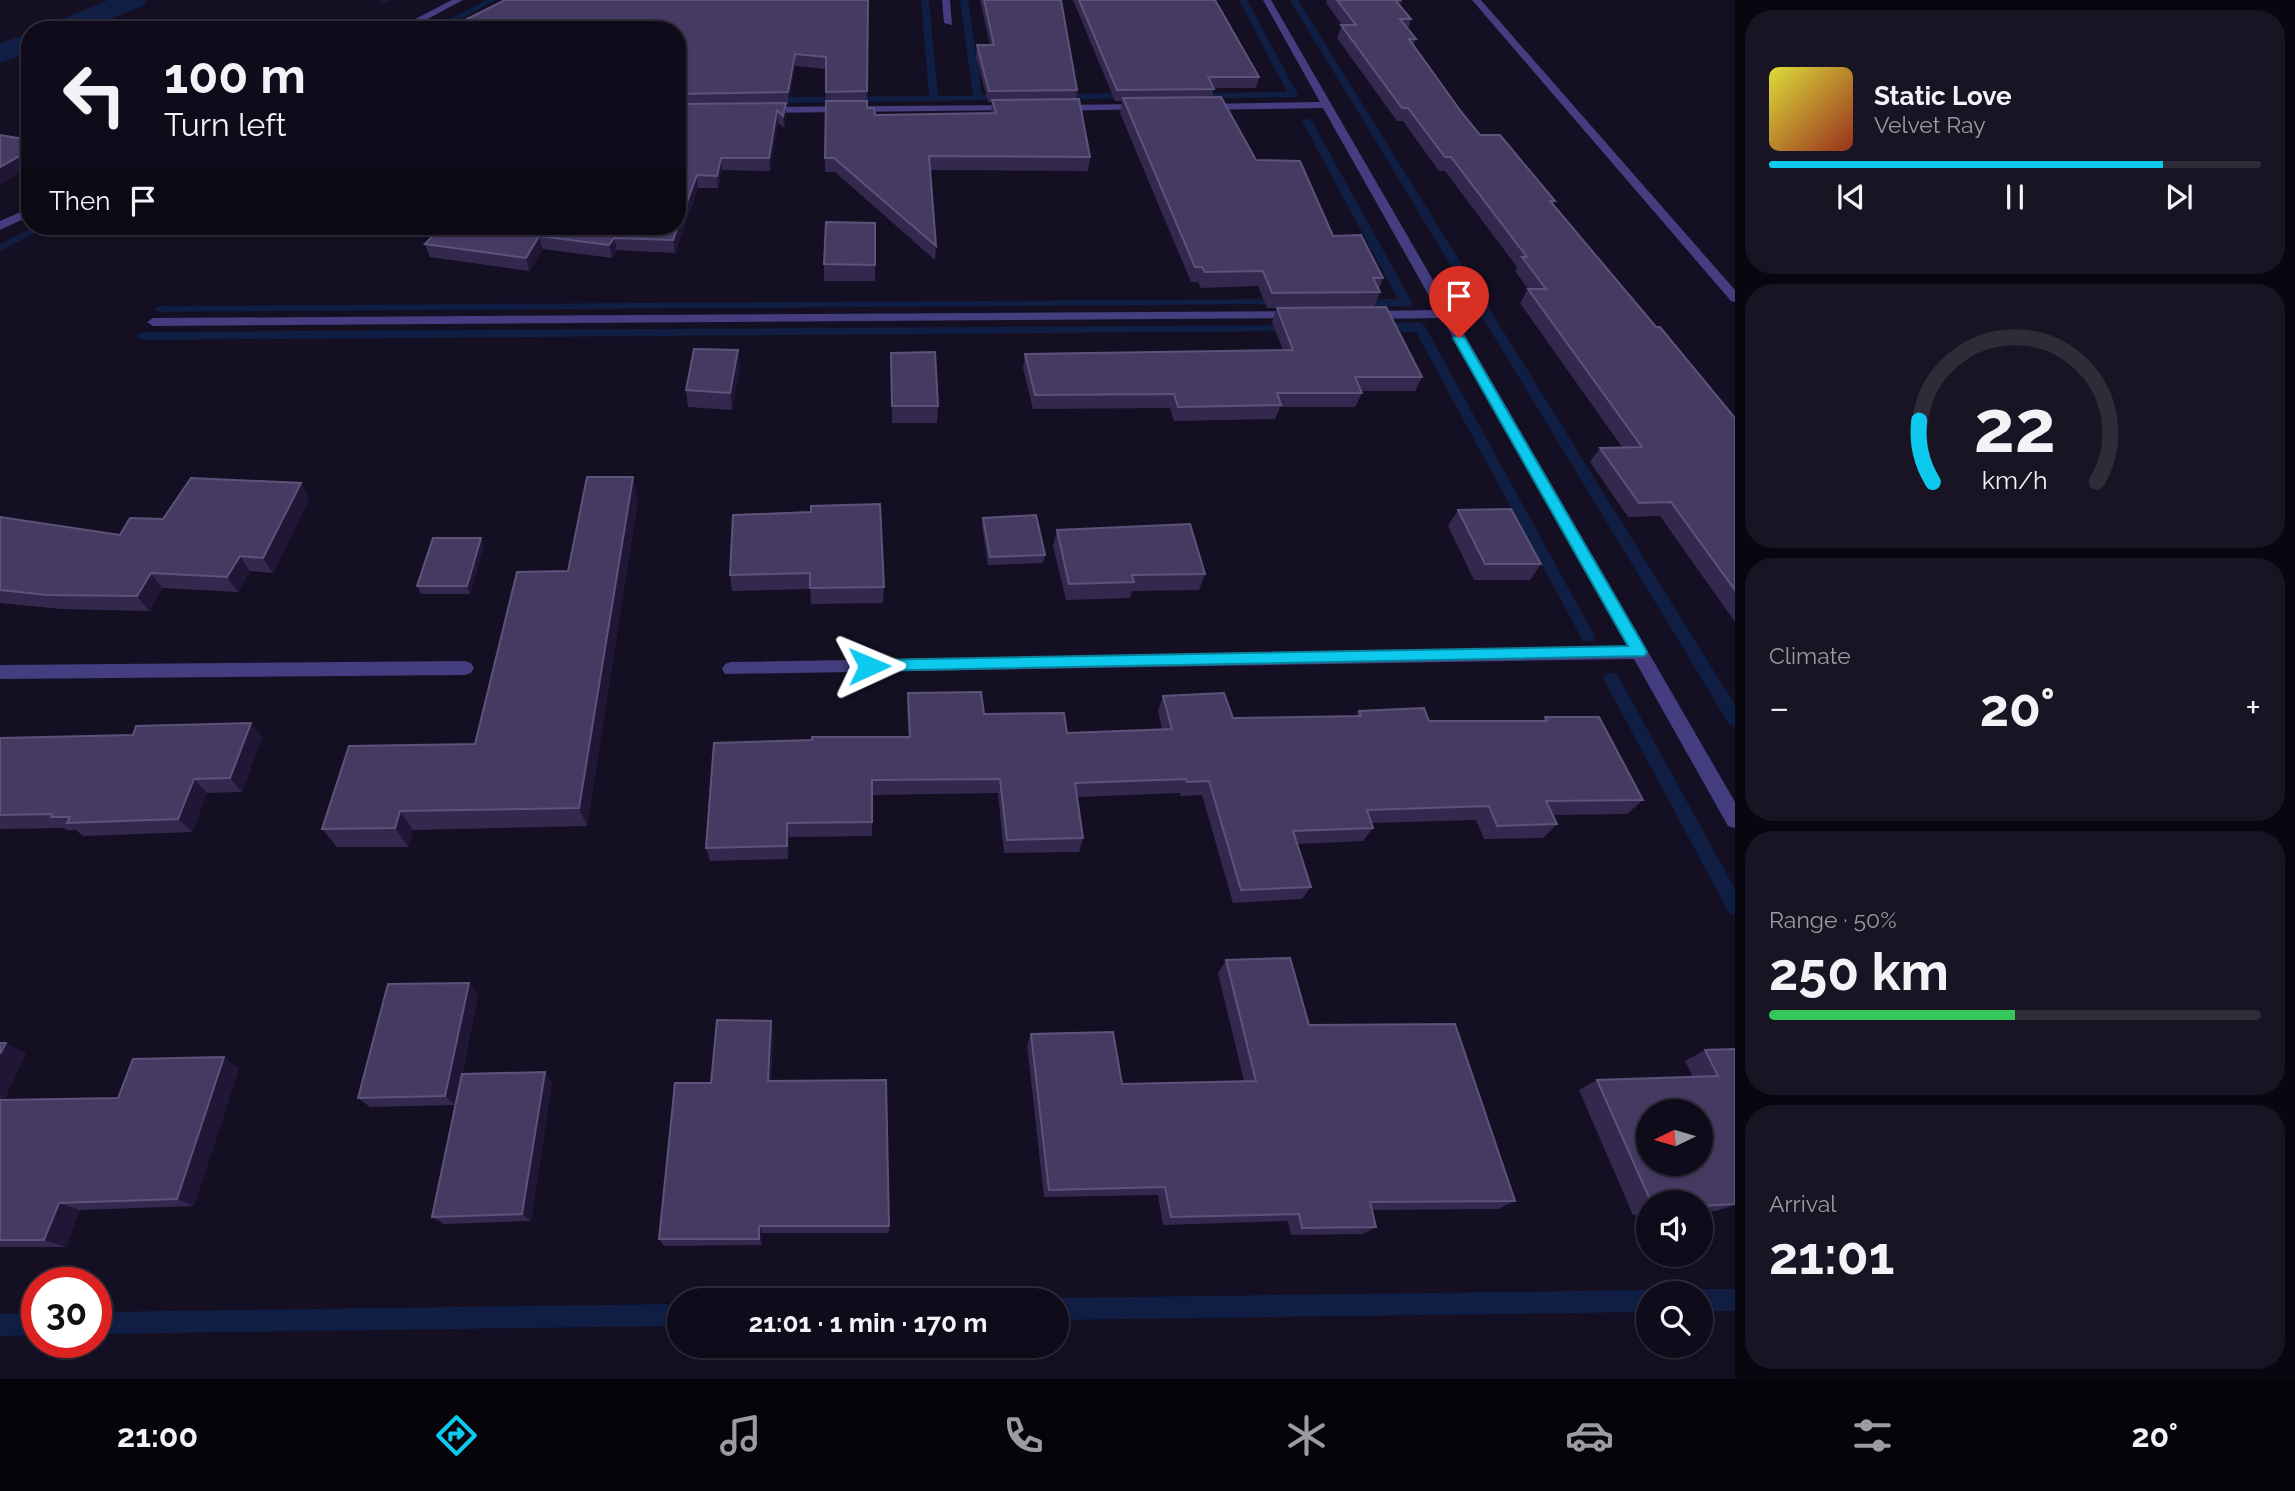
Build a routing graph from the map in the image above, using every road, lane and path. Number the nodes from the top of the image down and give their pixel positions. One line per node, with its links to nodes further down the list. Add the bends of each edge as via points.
1 (459, 0): 5 (street)
2 (946, 0): 6 (street)
3 (1267, 0): 7 (street)
4 (1476, 0): 15 (street)
5 (417, 21)
6 (949, 23)
7 (1326, 106): 9 (street); 16 (street)
8 (1161, 107): 11 (street)
9 (1188, 107)
10 (1023, 108): 12 (street)
11 (1050, 108)
12 (746, 111)
13 (21, 216): 14 (street)
14 (0, 226)
15 (1735, 298)
16 (1446, 314): 18 (street); 20 (street)
17 (1307, 315): 19 (street)
18 (1348, 315)
19 (153, 322)
20 (1639, 652): 22 (street); 24 (street)
21 (465, 668): 23 (street)
22 (731, 669)
23 (0, 672)
24 (1735, 820)

